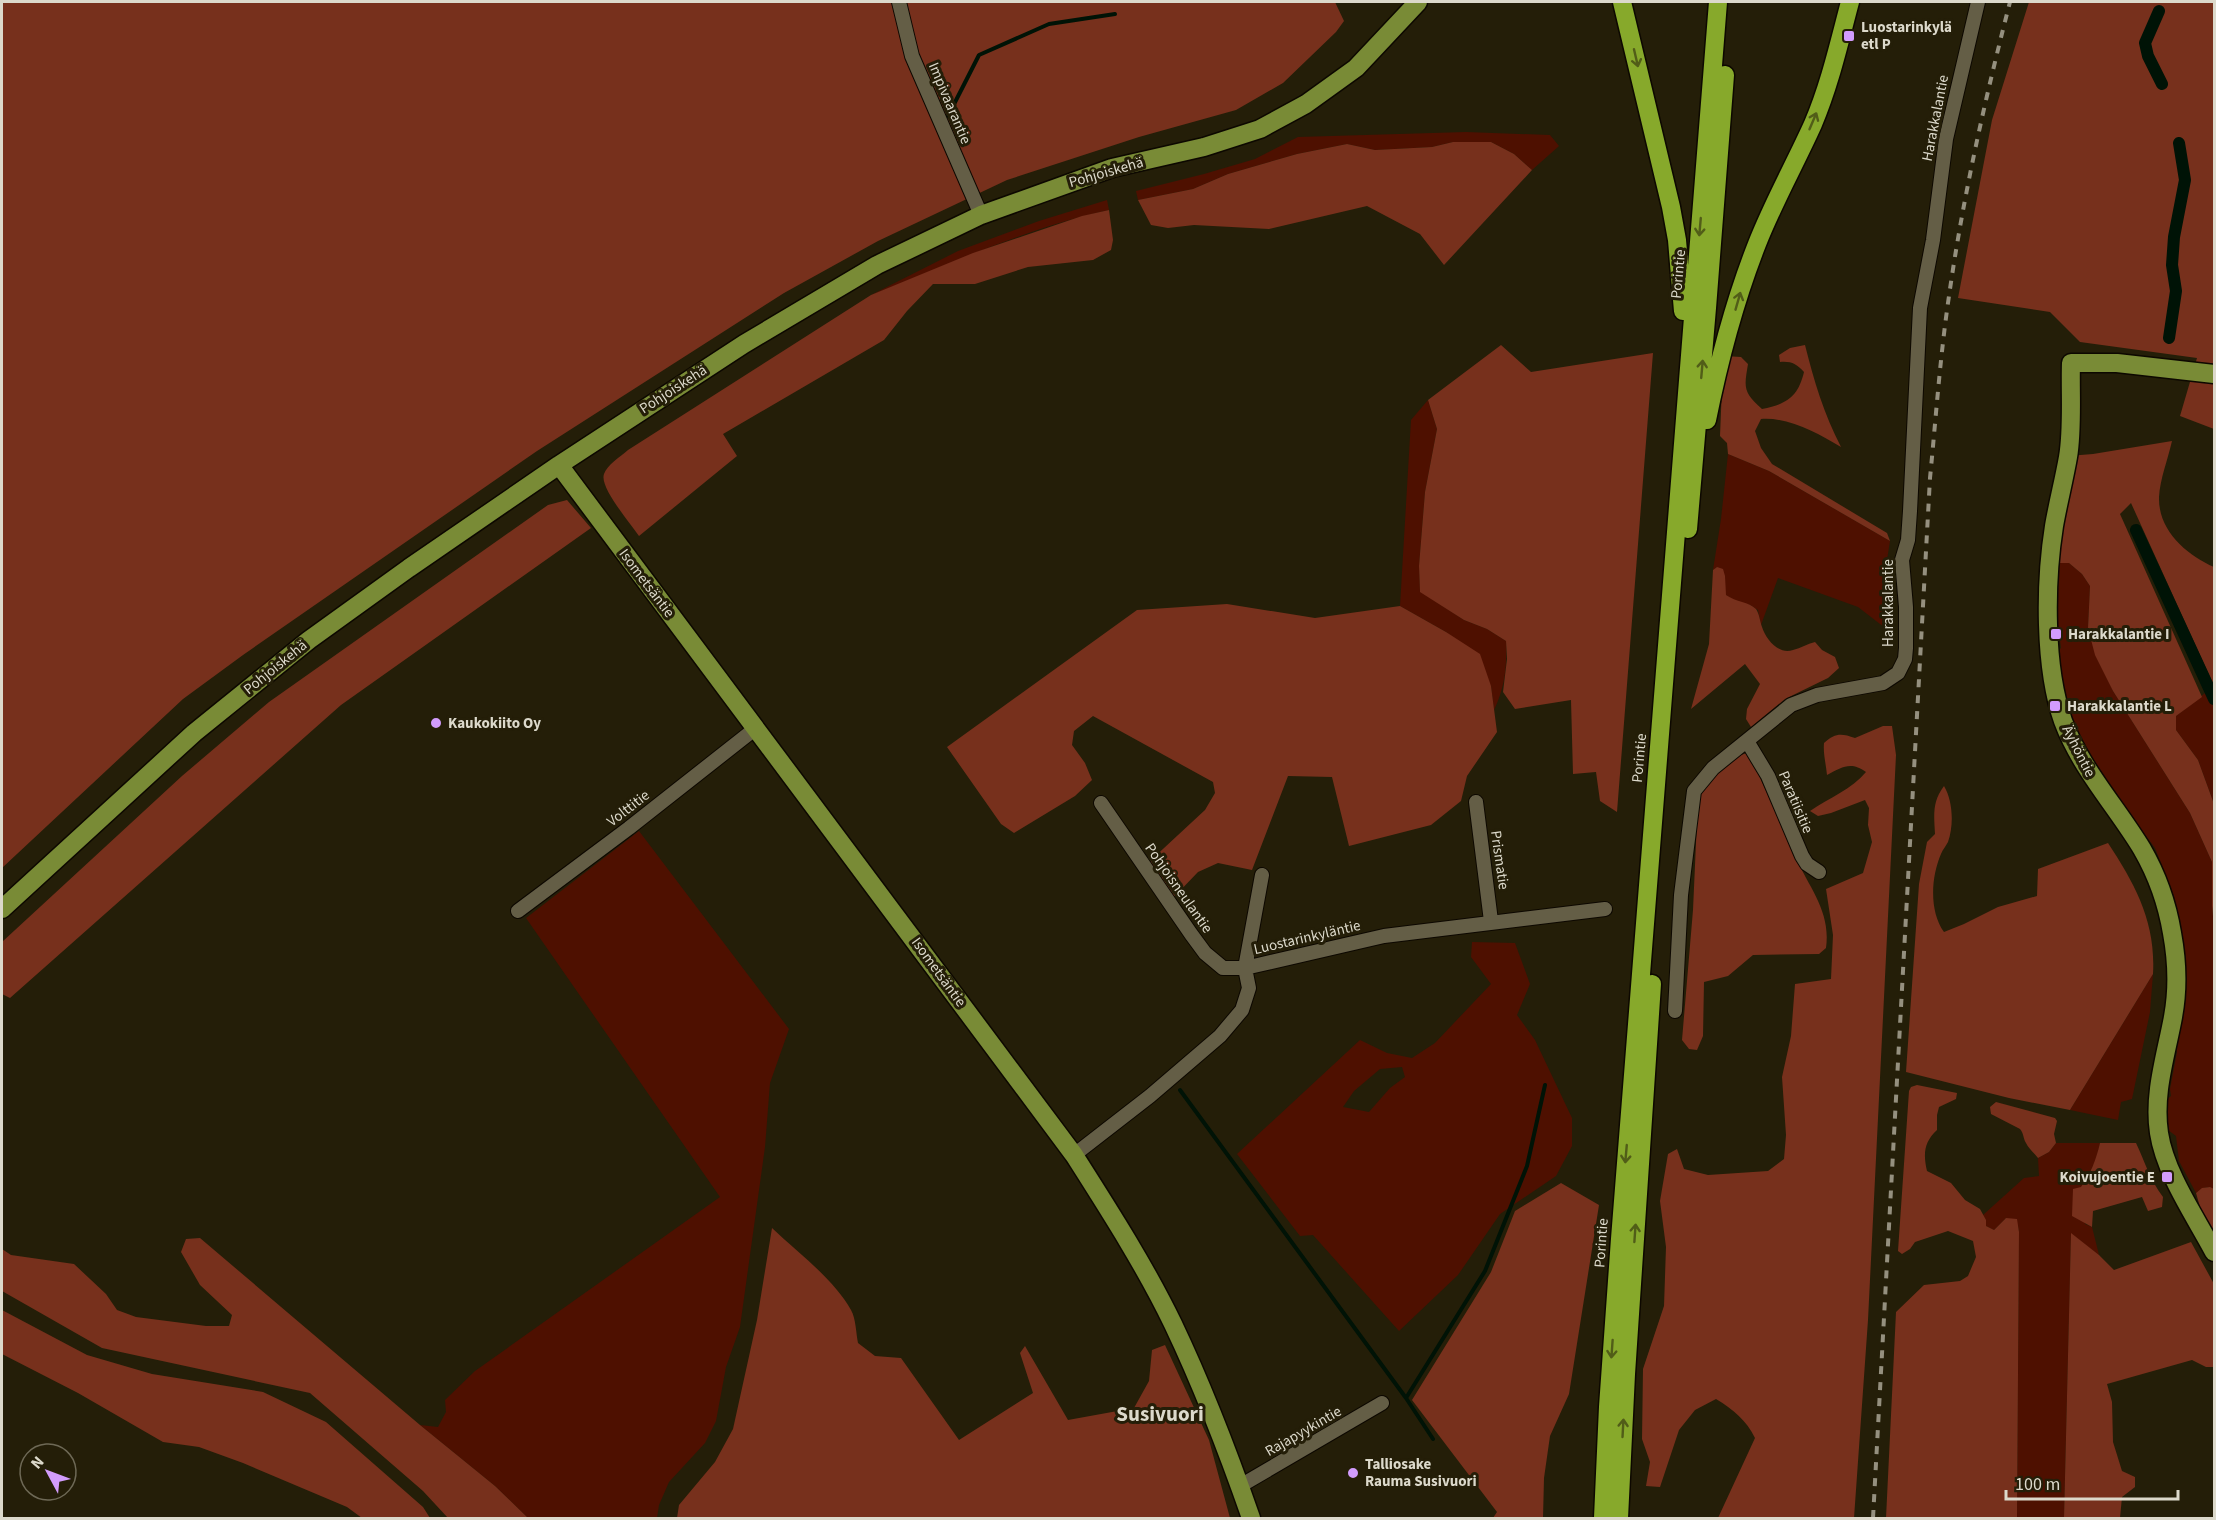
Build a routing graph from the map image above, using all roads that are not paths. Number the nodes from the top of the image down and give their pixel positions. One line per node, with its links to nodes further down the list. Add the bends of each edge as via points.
1 (899, 2): 8 (street, Impivaarantie, via 912,56)
2 (1419, 2): 8 (main road, Pohjoiskehä, via 1356,68 1306,104 1260,129 1204,147 1112,168)
3 (1622, 2): 10 (highway, one-way to 10, via 1677,240 1683,311)
4 (1718, 2): 10 (highway, Porintie, one-way to 10)
5 (1731, 2): 12 (highway, Porintie, one-way to 5)
6 (1850, 2): 12 (highway, one-way to 6, via 1713,392 1744,278 1827,88)
7 (1978, 2): 14 (street, Harakkalantie, via 1946,139 1920,308 1908,540 1902,560 1905,659 1898,673 1882,683 1817,695 1791,705)
8 (981, 215): 11 (main road, Pohjoiskehä, via 877,265 754,338)
9 (2214, 374): 26 (main road, Äyhöntie, via 2117,363 2071,363 2068,456 2054,528 2049,620 2052,679 2063,720 2092,778 2147,859 2168,911 2176,958 2176,988 2158,1094 2159,1134 2173,1175)
10 (1683, 430): 30 (highway, Porintie, one-way to 30, via 1619,1251)
11 (559, 465): 13 (main road, Isometsäntie); 19 (main road, Pohjoiskehä, via 409,568 255,682)
12 (1686, 543): 31 (highway, Porintie, one-way to 12, via 1638,1181)
13 (756, 728): 21 (street, Volttitie); 25 (main road, Isometsäntie)
14 (1747, 741): 17 (street, Paratiisitie, via 1768,776 1802,856); 24 (street, Harakkalantie, via 1713,768 1694,791 1681,895)
15 (1476, 802): 22 (street, Prismatie)
16 (1101, 803): 23 (street, Pohjoisneulantie, via 1205,953 1222,968)
17 (1819, 872)
18 (1262, 875): 23 (street)
19 (2, 909)
20 (1605, 909): 22 (street, Luostarinkyläntie)
21 (518, 911)
22 (1491, 921): 23 (street, Luostarinkyläntie, via 1384,936)
23 (1245, 968): 25 (street, Luostarinkyläntie, via 1249,988 1242,1010 1220,1036)
24 (1675, 1011)
25 (1074, 1155): 28 (main road, Isometsäntie, via 1172,1322)
26 (2214, 1251)
27 (1382, 1403): 28 (street, Rajapyykintie)
28 (1239, 1486): 29 (main road, Isometsäntie)
29 (1251, 1518)
30 (1603, 1518)
31 (1619, 1518)

